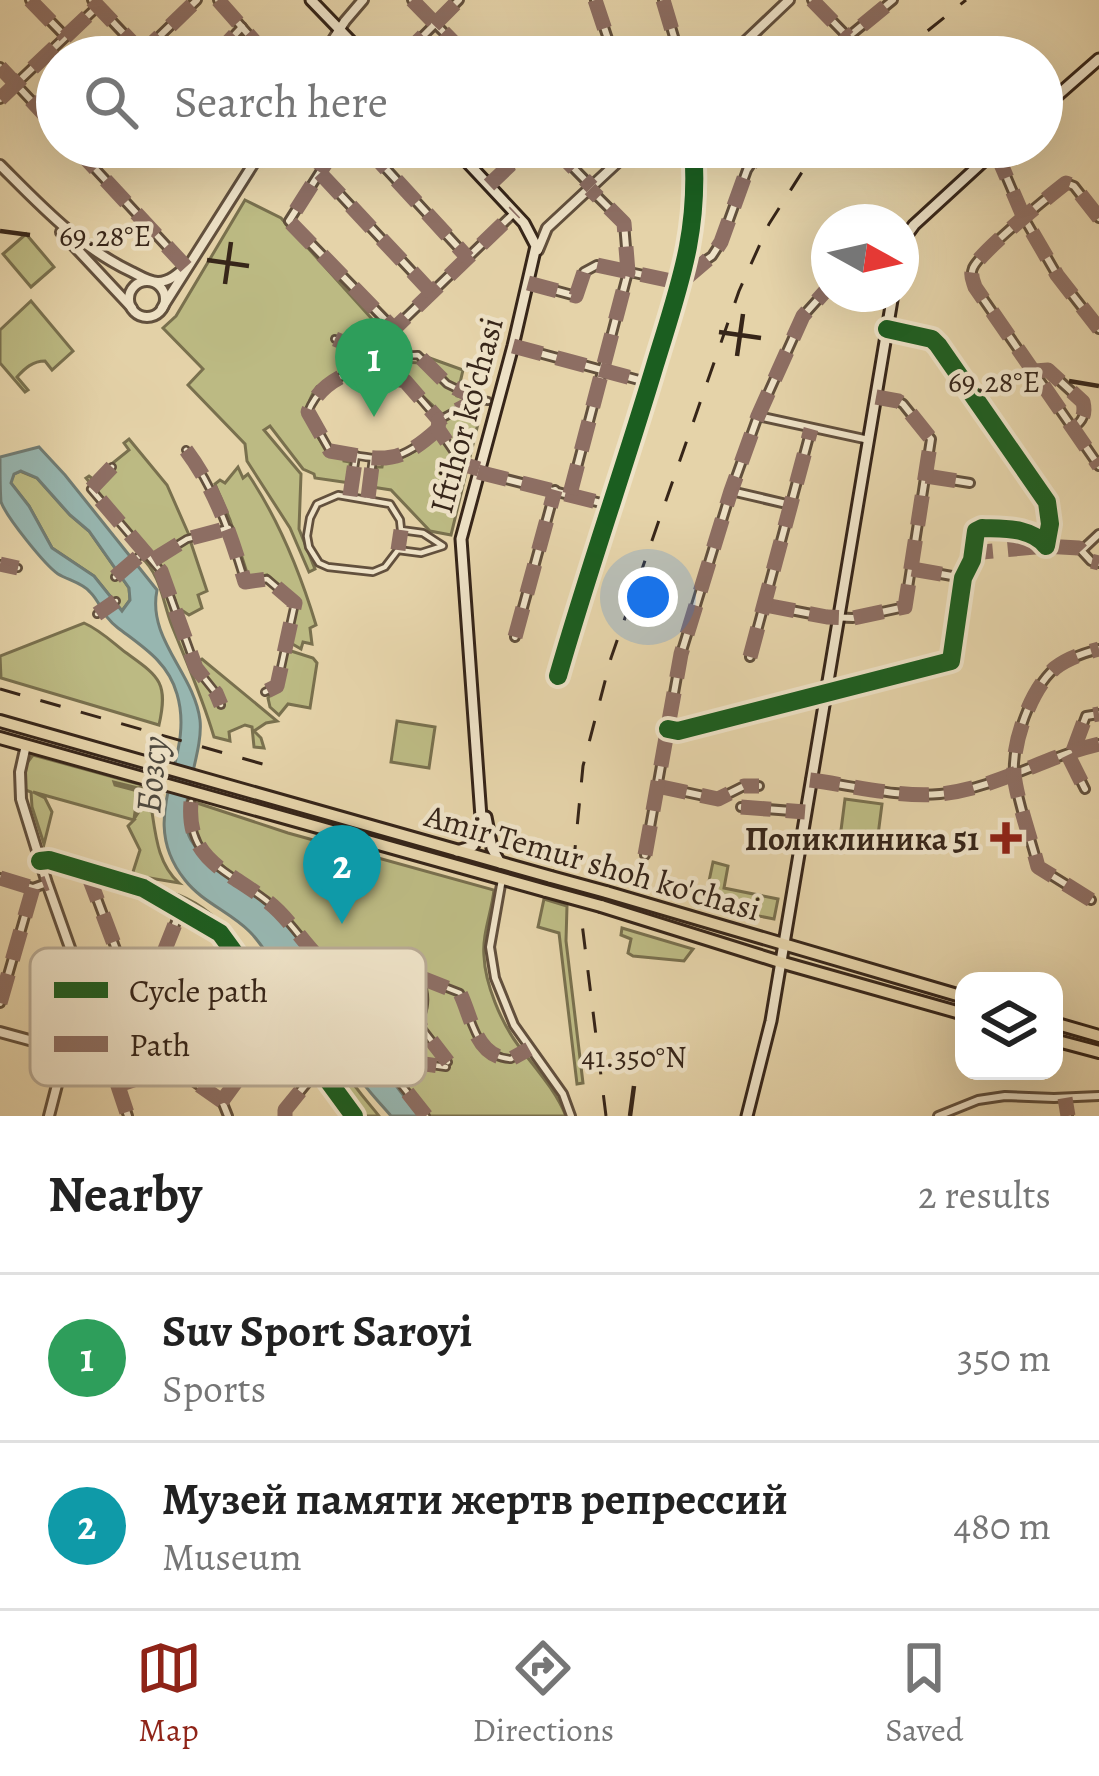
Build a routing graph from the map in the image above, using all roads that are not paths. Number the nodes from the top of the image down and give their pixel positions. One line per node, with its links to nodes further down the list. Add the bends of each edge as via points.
1 (30, 0): 17 (street)
2 (197, 0): 19 (street)
3 (218, 0): 15 (street)
4 (311, 0): 16 (main road)
5 (363, 0): 16 (street)
6 (412, 0): 14 (street)
7 (459, 0): 14 (street)
8 (595, 0): 26 (street)
9 (663, 0): 27 (street)
10 (789, 0): 28 (street)
11 (812, 0): 29 (street)
12 (893, 0): 30 (street)
13 (95, 3): 17 (street); 18 (street)
14 (436, 24): 24 (street); 25 (street)
15 (242, 27): 20 (street); 21 (street)
16 (340, 29): 22 (street); 23 (main road)
17 (65, 36)
18 (124, 36)
19 (162, 36)
20 (234, 36)
21 (250, 36)
22 (336, 36)
23 (346, 36)
24 (424, 36)
25 (448, 36)
26 (607, 36)
27 (674, 36)
28 (751, 36)
29 (847, 36)
30 (849, 36)
31 (1099, 59): 35 (main road)
32 (36, 64): 34 (street)
33 (0, 68): 34 (street)
34 (16, 84): 36 (street); 37 (street)
35 (1063, 91)
36 (0, 99)
37 (36, 105)
38 (0, 165): 57 (street)
39 (95, 168): 65 (street)
40 (250, 168): 65 (street)
41 (323, 168): 51 (street)
42 (385, 168): 63 (street)
43 (473, 168): 52 (main road)
44 (507, 168): 52 (street)
45 (572, 168): 53 (street)
46 (612, 168): 53 (street)
47 (693, 168): 69 (street)
48 (748, 168): 69 (street, via 721,242)
49 (976, 168): 60 (main road)
50 (1004, 168): 58 (street)
51 (320, 173): 70 (street); 70 (street, via 289,221 394,329)
52 (489, 185): 56 (main road)
53 (591, 188): 62 (street); 66 (street, via 624,224)
54 (1099, 199): 55 (street)
55 (1090, 206): 58 (street, via 1066,183); 59 (street)
56 (515, 212): 61 (main road); 63 (street)
57 (50, 216): 67 (street, via 109,261); 72 (street)
58 (1024, 218): 76 (street); 80 (street, via 972,274)
59 (1099, 218)
60 (919, 219)
61 (524, 223): 62 (street); 64 (main road)
62 (547, 228): 64 (street)
63 (468, 258): 70 (street)
64 (535, 259): 68 (main road, Iftihor ko'chasi)
65 (188, 265): 67 (street); 73 (street)
66 (628, 272): 68 (street, via 588,268 577,296); 69 (street); 79 (street)
67 (152, 281): 72 (street, via 132,290); 73 (street, via 164,292)
68 (529, 283): 78 (main road, Iftihor ko'chasi)
69 (681, 284): 81 (street)
70 (432, 293)
71 (811, 307): 85 (street)
72 (133, 308): 73 (street, via 148,316)
73 (162, 308)
74 (889, 312): 75 (main road)
75 (886, 329): 82 (main road); 109 (street, via 938,345 1047,502)
76 (1099, 329)
77 (335, 339): 83 (street, via 418,355 447,384)
78 (513, 346): 79 (street); 96 (main road, Iftihor ko'chasi)
79 (602, 370): 81 (street); 101 (street)
80 (1035, 371): 89 (street); 89 (street, via 1048,370 1083,402)
81 (650, 383): 104 (street)
82 (876, 398): 90 (main road); 97 (street, via 898,401 930,437)
83 (478, 399): 84 (street); 86 (street)
84 (488, 401)
85 (758, 416): 88 (street); 100 (street)
86 (439, 420): 87 (street); 92 (street, via 405,381 344,374 308,412 330,451)
87 (438, 429): 93 (street, via 392,460); 96 (street, via 462,464)
88 (812, 429): 90 (street); 105 (street)
89 (1072, 429): 94 (street)
90 (869, 440): 123 (main road)
91 (186, 451): 106 (street)
92 (356, 455): 93 (street); 102 (street)
93 (373, 458): 103 (street)
94 (1099, 466)
95 (112, 467): 112 (street, via 91,489)
96 (479, 471): 99 (street); 144 (main road, Iftihor ko'chasi, via 461,545)
97 (926, 476): 98 (street); 117 (street)
98 (970, 483)
99 (555, 490): 101 (street); 124 (street)
100 (730, 491): 105 (street); 133 (street, via 681,654)
101 (570, 494): 104 (street)
102 (350, 496): 103 (street); 110 (street, via 330,496 313,510 307,536 320,562 373,572)
103 (368, 498): 107 (street, via 390,504)
104 (613, 506): 127 (street)
105 (790, 506): 121 (street)
106 (229, 528): 113 (street, via 187,539); 128 (street, via 245,582 267,579 295,603 277,686)
107 (400, 530): 110 (street); 110 (street, via 442,546)
108 (1099, 535): 111 (street)
109 (1046, 546): 111 (street); 119 (street, via 1034,534 982,528)
110 (398, 550)
111 (1083, 550): 114 (street)
112 (145, 551): 113 (street); 118 (street)
113 (154, 560): 130 (street, via 196,668)
114 (1099, 563)
115 (0, 564): 116 (street)
116 (18, 568)
117 (912, 569): 119 (street); 123 (street, via 905,607)
118 (115, 578)
119 (963, 578): 129 (street, via 951,661)
120 (116, 601): 122 (street)
121 (765, 605): 123 (street); 126 (street)
122 (98, 614)
123 (837, 617): 129 (main road)
124 (515, 638)
125 (1099, 649): 138 (street, via 1050,673 1029,707)
126 (750, 657)
127 (558, 676)
128 (265, 692)
129 (825, 694): 133 (street); 139 (main road)
130 (221, 705)
131 (1099, 714): 137 (street, via 1086,716)
132 (0, 721): 147 (main road, Amir Temur shoh ko'chasi)
133 (668, 729): 140 (street)
134 (0, 738): 136 (main road, Amir Temur shoh ko'chasi)
135 (1099, 744): 137 (street)
136 (26, 746): 149 (street, via 20,793); 153 (main road, Amir Temur shoh ko'chasi)
137 (1071, 753): 138 (street); 142 (street)
138 (1014, 772): 139 (street, via 929,795); 156 (street, via 1038,867)
139 (810, 779): 146 (main road)
140 (657, 786): 141 (street, via 718,799); 148 (street)
141 (759, 786)
142 (1085, 789)
143 (191, 802): 163 (street, via 189,823 203,852 271,904)
144 (481, 802): 147 (main road, Iftihor ko'chasi, via 481,835); 150 (main road, Iftihor ko'chasi)
145 (740, 807): 146 (street)
146 (801, 812): 158 (main road)
147 (457, 851): 150 (main road, Amir Temur shoh ko'chasi)
148 (645, 855)
149 (40, 861): 151 (street); 154 (street)
150 (500, 863): 158 (main road, Amir Temur shoh ko'chasi, bridge)
151 (87, 872): 157 (street); 160 (street)
152 (0, 878): 155 (street)
153 (502, 879): 166 (main road, Amir Temur shoh ko'chasi, bridge); 179 (street, via 491,965)
154 (47, 883): 155 (street); 159 (street)
155 (33, 888): 165 (street)
156 (1091, 900)
157 (181, 909): 161 (street); 162 (street)
158 (783, 946): 166 (main road); 167 (main road, Amir Temur shoh ko'chasi)
159 (70, 948)
160 (115, 948)
161 (166, 948)
162 (231, 948)
163 (310, 948)
164 (0, 952): 165 (street)
165 (14, 956): 171 (street)
166 (780, 962): 169 (main road, Amir Temur shoh ko'chasi); 199 (main road)
167 (852, 965): 169 (main road); 170 (main road, Amir Temur shoh ko'chasi)
168 (426, 980): 179 (street, via 460,993 476,1036 495,1056 515,1058)
169 (848, 982): 172 (main road, Amir Temur shoh ko'chasi)
170 (955, 995)
171 (0, 1003)
172 (955, 1012)
173 (1063, 1026): 176 (main road)
174 (0, 1031): 177 (street)
175 (426, 1035): 181 (street, via 447,1064)
176 (1099, 1036)
177 (30, 1040)
178 (1063, 1042): 180 (main road)
179 (529, 1048): 198 (street)
180 (1099, 1052)
181 (426, 1062)
182 (57, 1086): 192 (street)
183 (118, 1086): 193 (street)
184 (201, 1086): 191 (street)
185 (232, 1086): 191 (street)
186 (304, 1086): 195 (street)
187 (332, 1086): 196 (street)
188 (402, 1086): 197 (street)
189 (1099, 1096): 190 (street)
190 (1065, 1098): 200 (street, via 1005,1096); 201 (street)
191 (222, 1100): 194 (street)
192 (49, 1116)
193 (128, 1116)
194 (228, 1116)
195 (285, 1116)
196 (354, 1116)
197 (426, 1116)
198 (571, 1116)
199 (747, 1116)
200 (938, 1116)
201 (1068, 1116)

